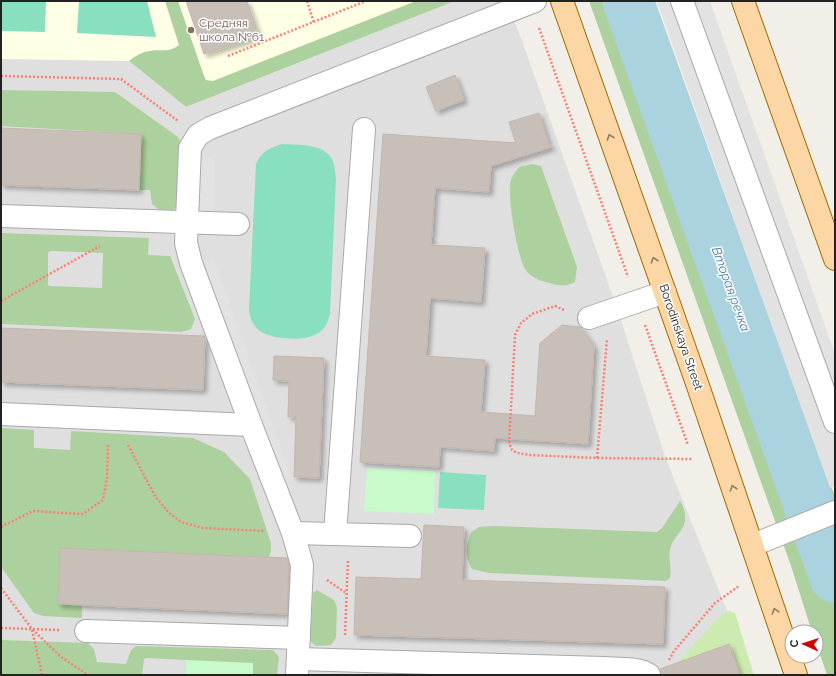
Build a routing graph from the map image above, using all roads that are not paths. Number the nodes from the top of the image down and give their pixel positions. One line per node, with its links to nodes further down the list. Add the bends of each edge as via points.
1 (562, 1): 10 (main road, Borodinskaya Street, one-way to 1)
2 (682, 1): 13 (street)
3 (743, 1): 9 (main road)
4 (533, 2): 7 (street, via 210,128 198,135 190,148)
5 (364, 129): 17 (street)
6 (1, 216): 7 (street)
7 (187, 222): 8 (street); 14 (street, via 186,243 191,263)
8 (238, 224)
9 (835, 259)
10 (665, 292): 11 (street); 19 (main road, Borodinskaya Street, one-way to 10)
11 (589, 318)
12 (1, 414): 14 (street)
13 (835, 422)
14 (251, 425): 16 (street)
15 (835, 512): 19 (street)
16 (293, 533): 17 (street); 21 (street, via 302,564)
17 (341, 534): 18 (street)
18 (410, 536)
19 (752, 545): 24 (main road, Borodinskaya Street, one-way to 19)
20 (86, 631): 21 (street)
21 (298, 657): 23 (street)
22 (657, 670): 23 (street, via 647,673 634,670)
23 (602, 672)
24 (796, 675)

